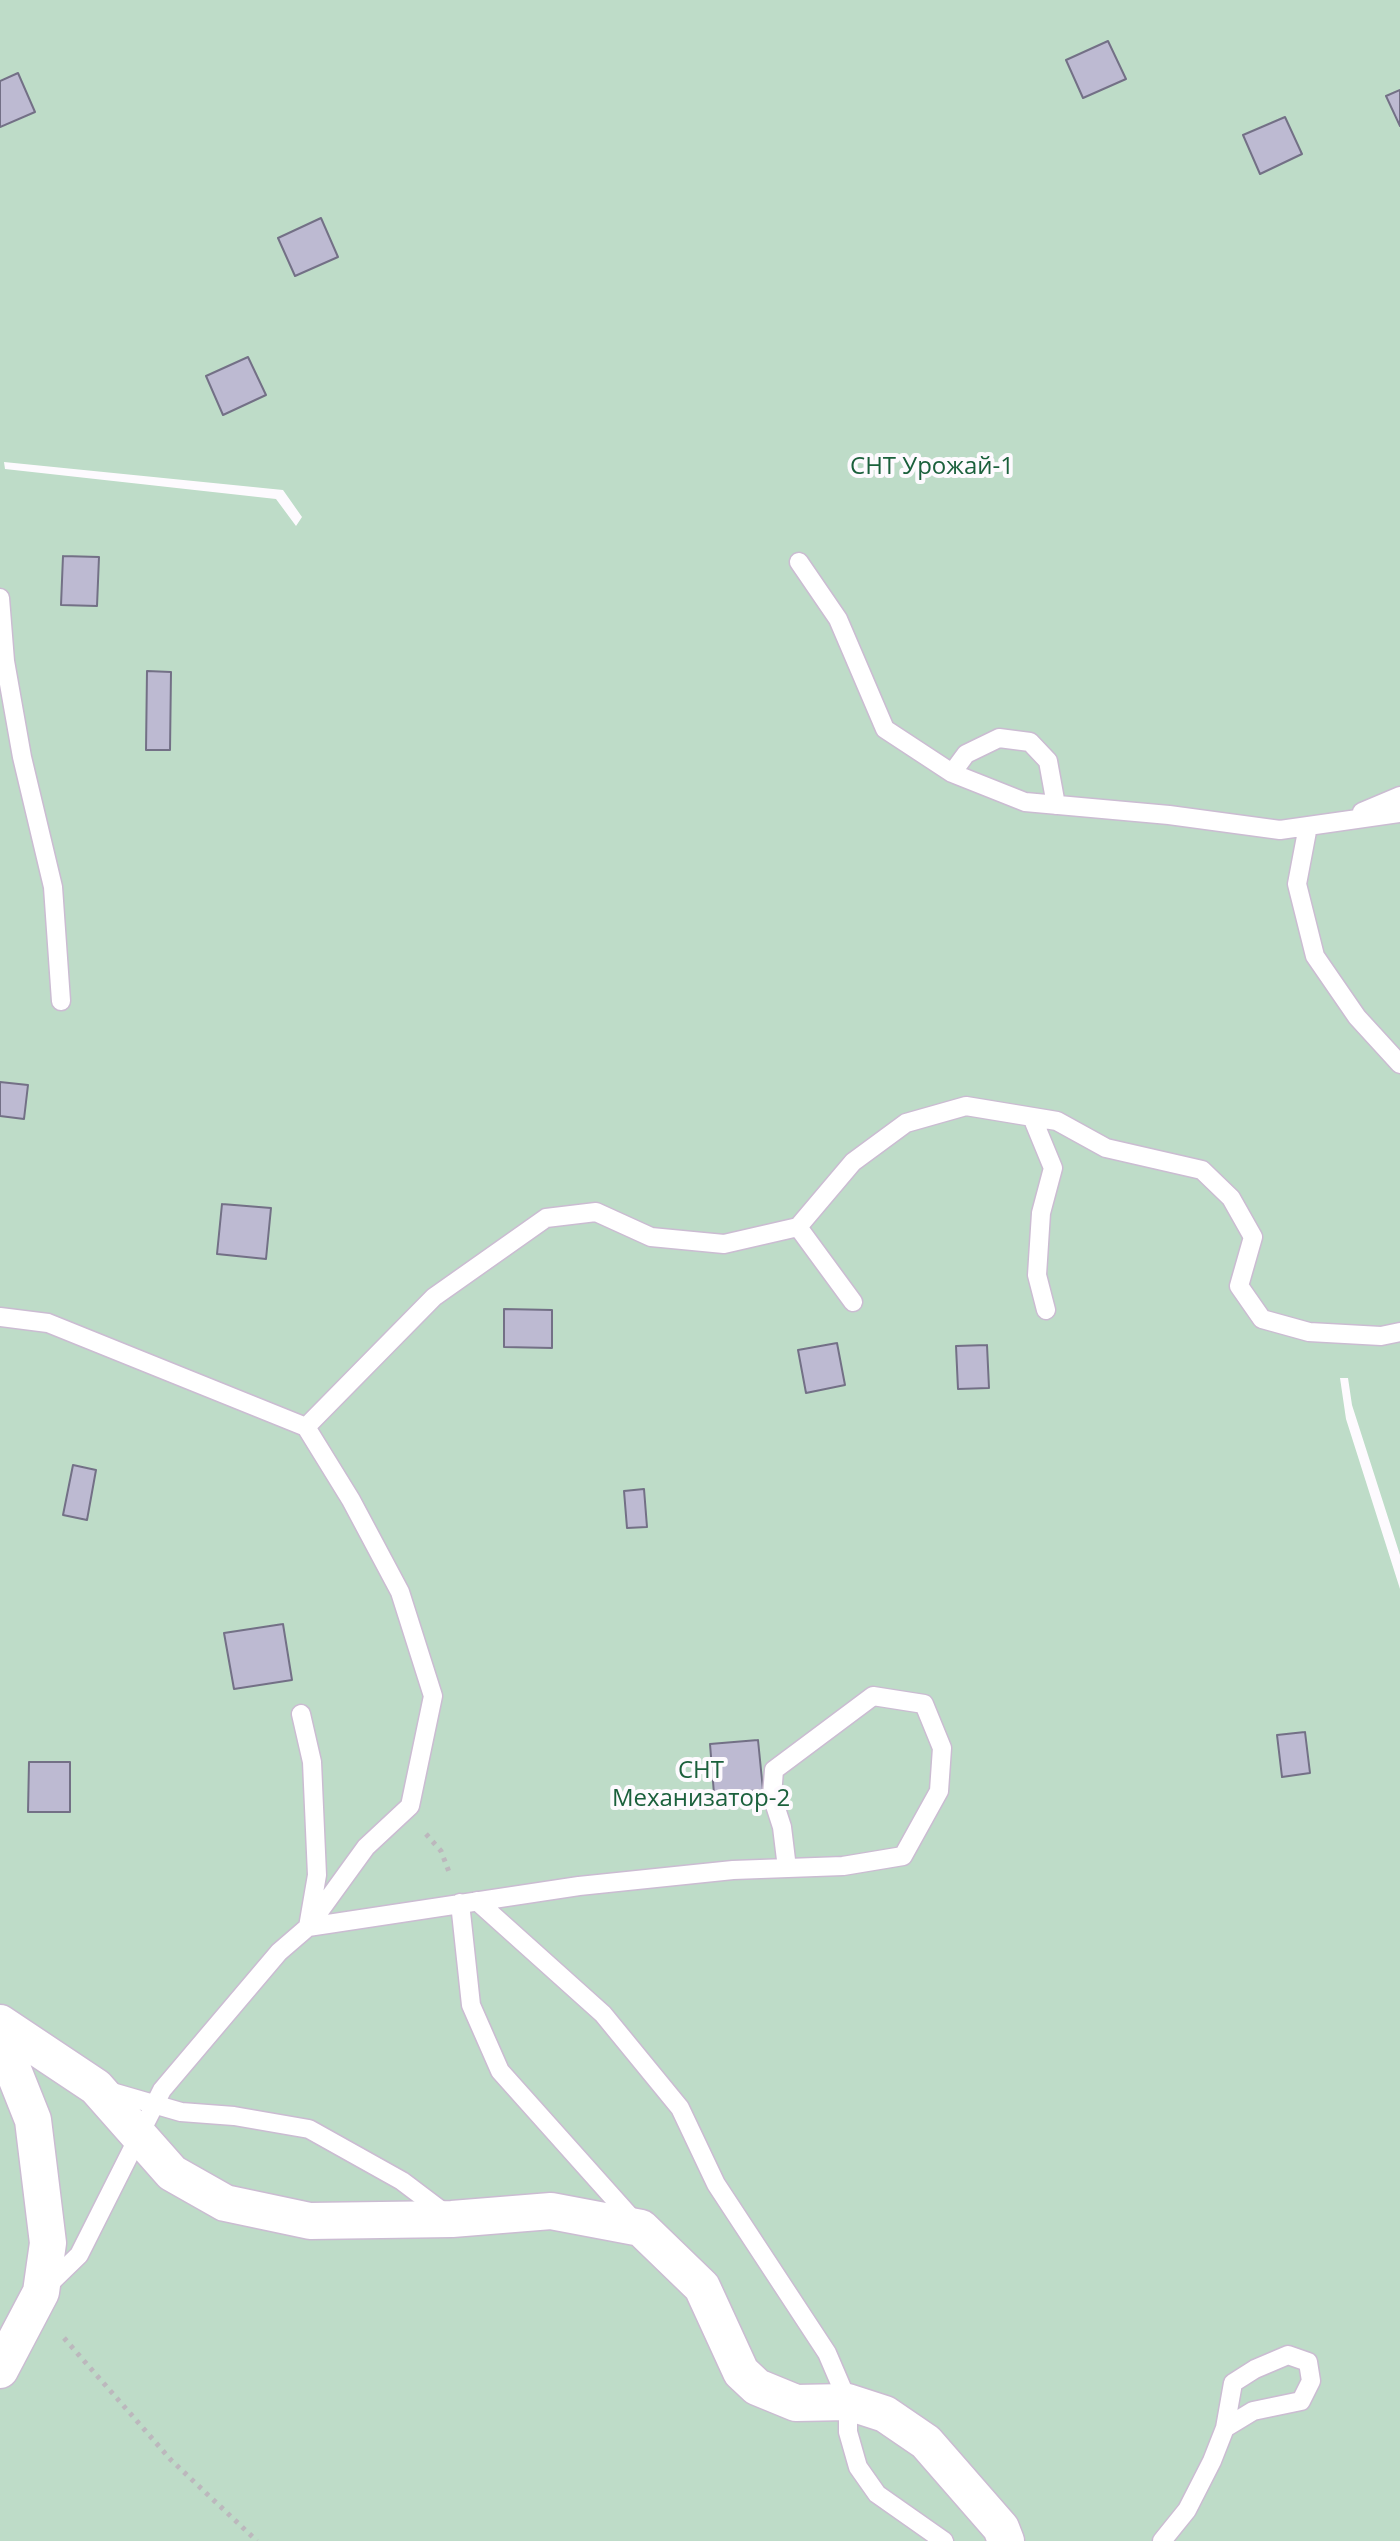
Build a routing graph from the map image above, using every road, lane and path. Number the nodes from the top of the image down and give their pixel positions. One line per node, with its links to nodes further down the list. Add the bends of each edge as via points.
1 (799, 562): 3 (lane, via 838,619 885,729)
2 (0, 598): 9 (lane, via 22,757 53,887)
3 (952, 773): 5 (lane, via 1025,802); 5 (lane, via 966,754 999,738 1030,742 1048,761)
4 (1400, 796): 7 (lane)
5 (1056, 805): 8 (lane, via 1280,830)
6 (1400, 813): 7 (lane)
7 (1346, 821): 8 (lane)
8 (1308, 826): 10 (lane, via 1297,884 1315,956 1357,1017)
9 (61, 1001)
10 (1400, 1064)
11 (1032, 1117): 12 (lane, via 966,1106 906,1123 853,1162); 14 (lane, via 1053,1168 1041,1213 1037,1275); 16 (lane, via 1057,1121 1106,1148 1202,1170 1231,1198 1253,1237 1239,1286 1262,1319 1309,1332)
12 (798, 1227): 13 (lane); 17 (lane, via 724,1244 651,1237 596,1212 546,1218 434,1297)
13 (853, 1302)
14 (1046, 1310)
15 (0, 1317): 17 (lane, via 48,1323)
16 (1400, 1332)
17 (306, 1427): 19 (lane, via 400,1592 433,1696 410,1806)
18 (301, 1714): 22 (lane, via 312,1762 317,1875)
19 (401, 1814): 21 (path, via 416,1822 441,1851); 22 (lane, via 366,1847)
20 (787, 1868): 20 (lane, via 903,1856 939,1791 942,1748 924,1704 873,1696 774,1770 772,1796); 21 (lane, via 579,1886)
21 (469, 1902): 22 (lane); 27 (lane, via 471,2005 500,2071); 30 (lane, via 603,2014 680,2108 716,2184 827,2353)
22 (308, 1927): 25 (lane, via 217,2022)
23 (0, 2023): 25 (street)
24 (0, 2037): 28 (street, via 33,2120 48,2243)
25 (147, 2120): 26 (lane, via 181,2112 309,2129 402,2181); 26 (street, via 172,2173 225,2203 310,2221); 28 (lane, via 79,2255)
26 (452, 2219): 27 (street, via 551,2211)
27 (641, 2228): 30 (street, via 702,2287 741,2372 757,2387 796,2403)
28 (41, 2292): 29 (street); 32 (path, via 64,2339 171,2460)
29 (0, 2370)
30 (848, 2402): 33 (lane, via 848,2432 858,2467 877,2494); 34 (street, via 885,2414 926,2442 1001,2528)
31 (1225, 2428): 31 (lane, via 1253,2411 1301,2401 1311,2381 1308,2362 1288,2355 1233,2383); 35 (lane, via 1187,2510)
32 (257, 2541)
33 (944, 2541)
34 (1006, 2541)
35 (1162, 2541)

